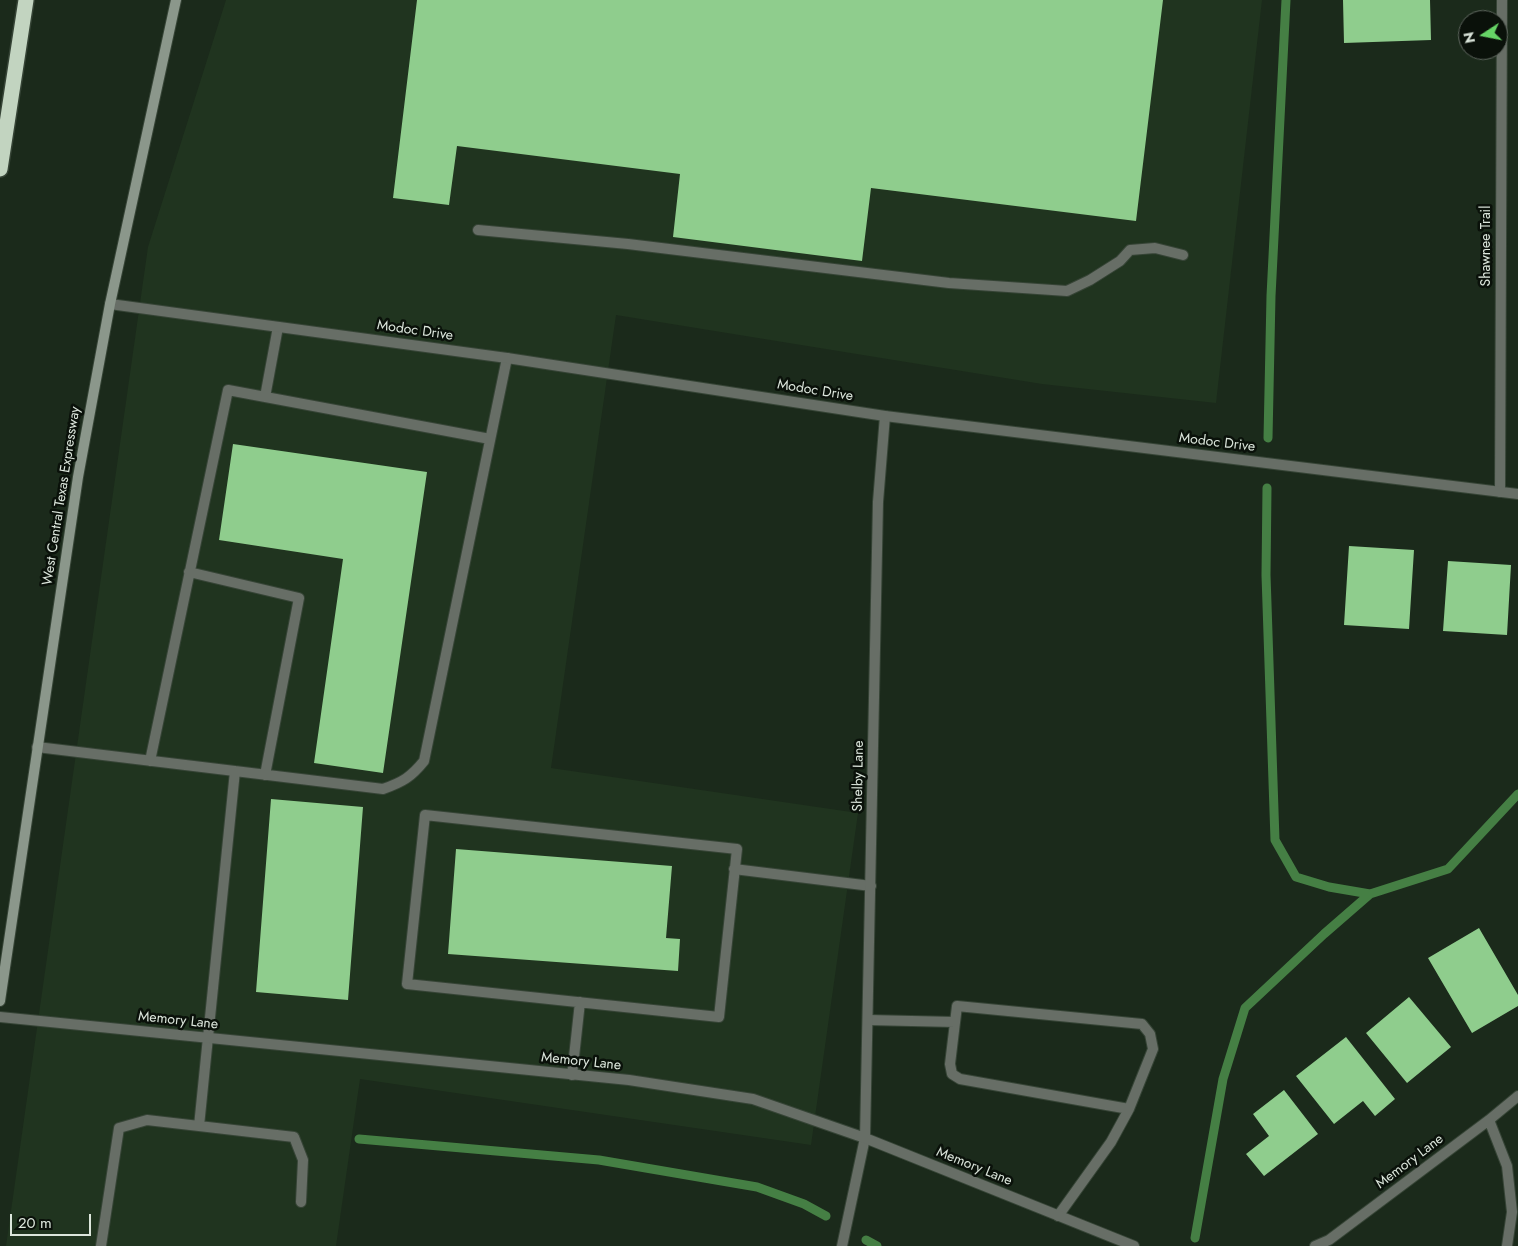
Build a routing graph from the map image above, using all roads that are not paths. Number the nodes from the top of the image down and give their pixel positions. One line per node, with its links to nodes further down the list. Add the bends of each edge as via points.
1 (26, 0): 4 (highway)
2 (176, 0): 7 (main road, West Central Texas Expressway)
3 (1502, 0): 13 (street, Shawnee Trail)
4 (0, 169)
5 (478, 230): 6 (street, via 628,244 949,283 1067,291 1120,261 1130,250 1155,248)
6 (1183, 255)
7 (110, 304): 8 (street, Modoc Drive); 16 (main road, West Central Texas Expressway, via 78,477)
8 (278, 327): 9 (street, Modoc Drive); 10 (street)
9 (507, 358): 11 (street, Modoc Drive); 12 (street)
10 (265, 397): 12 (street); 15 (street, via 228,390)
11 (885, 416): 13 (street, Modoc Drive); 21 (street, Shelby Lane, via 878,502)
12 (490, 439): 19 (street, via 424,760 400,784 383,789)
13 (1500, 492): 14 (street, Modoc Drive)
14 (1518, 494)
15 (189, 572): 17 (street); 19 (street, via 299,598)
16 (37, 747): 17 (street); 22 (main road, West Central Texas Expressway)
17 (150, 761): 18 (street)
18 (235, 771): 19 (street); 27 (street)
19 (264, 775)
20 (734, 869): 21 (street); 23 (street, via 719,1018); 23 (street, via 736,849 425,815 407,984)
21 (871, 886): 25 (street, Shelby Lane)
22 (0, 1001)
23 (580, 1002): 28 (street)
24 (0, 1017): 27 (street, Memory Lane)
25 (868, 1020): 26 (street); 33 (street, Shelby Lane)
26 (955, 1022): 30 (street, via 950,1064 952,1074 960,1079); 30 (street, via 957,1006 1142,1024 1150,1034 1153,1049)
27 (208, 1038): 28 (street, Memory Lane); 32 (street)
28 (572, 1075): 33 (street, Memory Lane, via 753,1099)
29 (1518, 1096): 31 (street, Memory Lane)
30 (1129, 1109): 35 (street, via 1111,1142)
31 (1489, 1120): 39 (street, Memory Lane, via 1329,1240); 40 (street, via 1507,1166 1512,1212)
32 (199, 1126): 34 (street, via 294,1137 303,1160); 36 (street, via 147,1120 119,1128)
33 (865, 1138): 35 (street, Memory Lane); 37 (street, Shelby Lane)
34 (301, 1202)
35 (1058, 1216): 38 (street, Memory Lane)
36 (101, 1246)
37 (842, 1246)
38 (1134, 1246)
39 (1315, 1246)
40 (1507, 1246)

